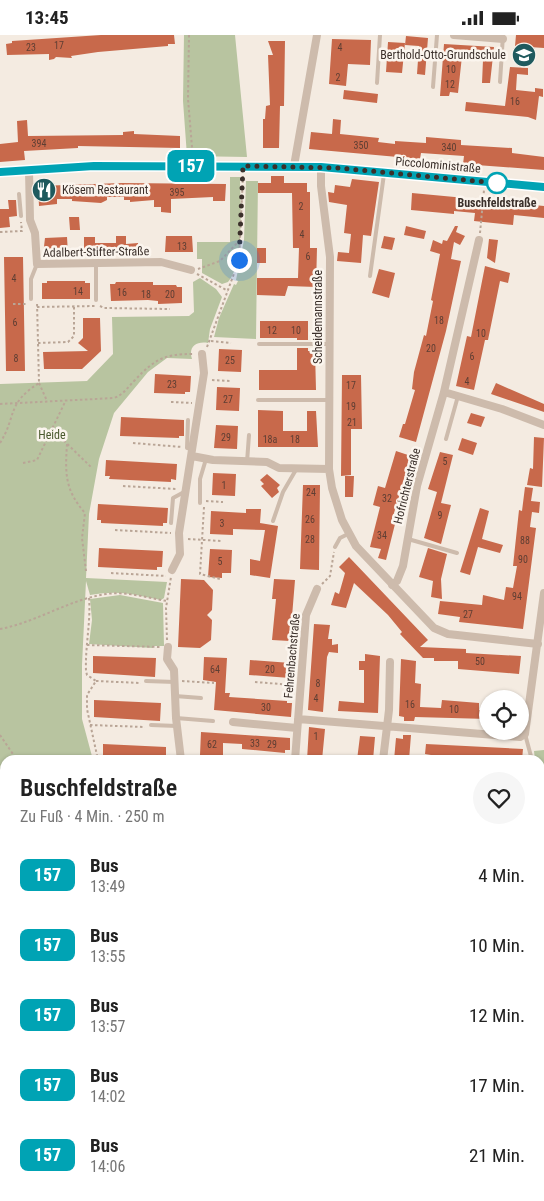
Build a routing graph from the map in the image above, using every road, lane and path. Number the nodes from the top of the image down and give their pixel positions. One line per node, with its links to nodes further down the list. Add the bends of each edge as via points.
1 (189, 35): 10 (path, via 188,99)
2 (318, 35): 12 (street)
3 (380, 35): 8 (lane)
4 (437, 35): 9 (lane)
5 (454, 35): 6 (street)
6 (503, 37): 7 (lane)
7 (500, 82)
8 (377, 83)
9 (433, 87)
10 (193, 166): 11 (street, Piccoloministraße); 14 (street, Piccoloministraße)
11 (243, 166): 12 (street, Piccoloministraße); 24 (path)
12 (294, 166): 13 (street, Piccoloministraße)
13 (321, 167): 16 (street, Piccoloministraße); 43 (street, Scheidemannstraße, via 330,257)
14 (29, 170): 15 (street, Piccoloministraße); 21 (street, Adalbert-Stifter-Straße)
15 (0, 172)
16 (384, 172): 17 (street, Piccoloministraße); 29 (lane)
17 (484, 182): 18 (street, Piccoloministraße); 25 (path)
18 (544, 187)
19 (20, 194): 20 (lane)
20 (20, 205): 21 (lane); 22 (lane)
21 (29, 205): 27 (street, Adalbert-Stifter-Straße, via 30,220 36,233)
22 (21, 216): 23 (path, via 22,231)
23 (0, 232)
24 (242, 239): 28 (path, via 220,261 210,267); 30 (path)
25 (479, 240): 48 (street, Hofrichterstraße)
26 (96, 263): 27 (street, Adalbert-Stifter-Straße); 28 (street, Adalbert-Stifter-Straße, via 161,262); 33 (lane)
27 (38, 265): 32 (lane, via 31,279)
28 (191, 270): 30 (path)
29 (370, 276)
30 (228, 292): 39 (path, via 216,317)
31 (37, 296): 34 (path)
32 (31, 299)
33 (96, 300)
34 (37, 303): 35 (path); 36 (path)
35 (13, 304)
36 (37, 307): 37 (path); 40 (path)
37 (74, 307): 38 (path); 40 (path, via 74,336 68,342)
38 (170, 309)
39 (211, 341): 41 (path); 44 (path)
40 (38, 343): 47 (path)
41 (231, 343)
42 (259, 343): 43 (lane)
43 (329, 344): 52 (street, Scheidemannstraße)
44 (202, 354): 45 (street); 50 (path, via 170,354 159,359 123,394)
45 (203, 379): 46 (path); 55 (street)
46 (230, 381)
47 (38, 383): 53 (path); 57 (path)
48 (444, 392): 49 (street); 82 (street, Hofrichterstraße)
49 (458, 396): 59 (street); 62 (lane)
50 (66, 400): 53 (path); 60 (path)
51 (258, 400): 52 (lane)
52 (329, 400): 72 (street, Scheidemannstraße)
53 (47, 402): 57 (path)
54 (171, 402): 55 (path)
55 (200, 403): 66 (street)
56 (0, 404): 57 (path)
57 (15, 404): 63 (path)
58 (188, 420): 66 (lane)
59 (544, 425)
60 (53, 431): 65 (path); 69 (path, via 37,460)
61 (249, 435): 68 (lane)
62 (446, 439)
63 (0, 443)
64 (133, 443): 66 (path)
65 (67, 444): 70 (path); 87 (path, via 67,484 74,501 85,513 82,537)
66 (191, 451): 67 (street); 74 (street)
67 (206, 459): 68 (street); 76 (lane, via 200,479)
68 (247, 462): 71 (street, via 267,462 279,468)
69 (23, 463)
70 (92, 468)
71 (297, 469): 72 (street); 77 (lane, via 283,492)
72 (329, 469): 80 (street, Scheidemannstraße, via 337,507)
73 (123, 486): 74 (path)
74 (186, 491): 78 (lane, via 173,498); 81 (street)
75 (223, 502): 83 (path, via 204,501)
76 (200, 503)
77 (274, 521)
78 (171, 523)
79 (115, 530): 81 (path)
80 (348, 534): 85 (lane, via 340,538); 91 (street, Scheidemannstraße)
81 (179, 537): 83 (path); 89 (street, via 180,554)
82 (406, 538): 86 (lane); 91 (street, Hofrichterstraße, via 401,573)
83 (202, 540): 84 (path); 90 (path, via 200,574)
84 (221, 541)
85 (335, 547): 92 (path, via 330,576)
86 (457, 553)
87 (86, 571)
88 (111, 573): 89 (path)
89 (172, 573): 95 (path)
90 (220, 579)
91 (392, 585): 97 (street, Scheidemannstraße, via 440,632)
92 (317, 589): 106 (street, Fehrenbachstraße, via 306,615)
93 (544, 593): 97 (street)
94 (89, 597): 95 (path, via 130,594); 96 (path, via 63,605 21,625); 98 (path, via 90,623)
95 (167, 601): 99 (path)
96 (0, 629)
97 (538, 644): 109 (street)
98 (86, 645): 99 (path); 101 (path, via 87,675)
99 (168, 647): 103 (street, via 167,659 174,670)
100 (390, 662): 116 (street)
101 (96, 681): 102 (path); 114 (path, via 87,695)
102 (146, 681): 103 (lane)
103 (174, 682): 105 (path); 107 (street)
104 (255, 682): 106 (path)
105 (214, 683)
106 (301, 685): 110 (street, Fehrenbachstraße)
107 (175, 696): 108 (lane); 112 (street)
108 (201, 698)
109 (529, 706)
110 (298, 719): 116 (street); 117 (street, Fehrenbachstraße)
111 (213, 721): 112 (lane)
112 (176, 722): 115 (lane); 123 (street)
113 (233, 722): 117 (street)
114 (90, 725): 115 (path); 122 (path)
115 (150, 725)
116 (387, 726): 118 (street); 125 (street)
117 (297, 728): 124 (street, Fehrenbachstraße)
118 (479, 734)
119 (0, 735): 121 (path)
120 (527, 740): 126 (lane)
121 (14, 755)
122 (97, 755)
123 (180, 755)
124 (295, 755)
125 (384, 755)
126 (531, 755)

